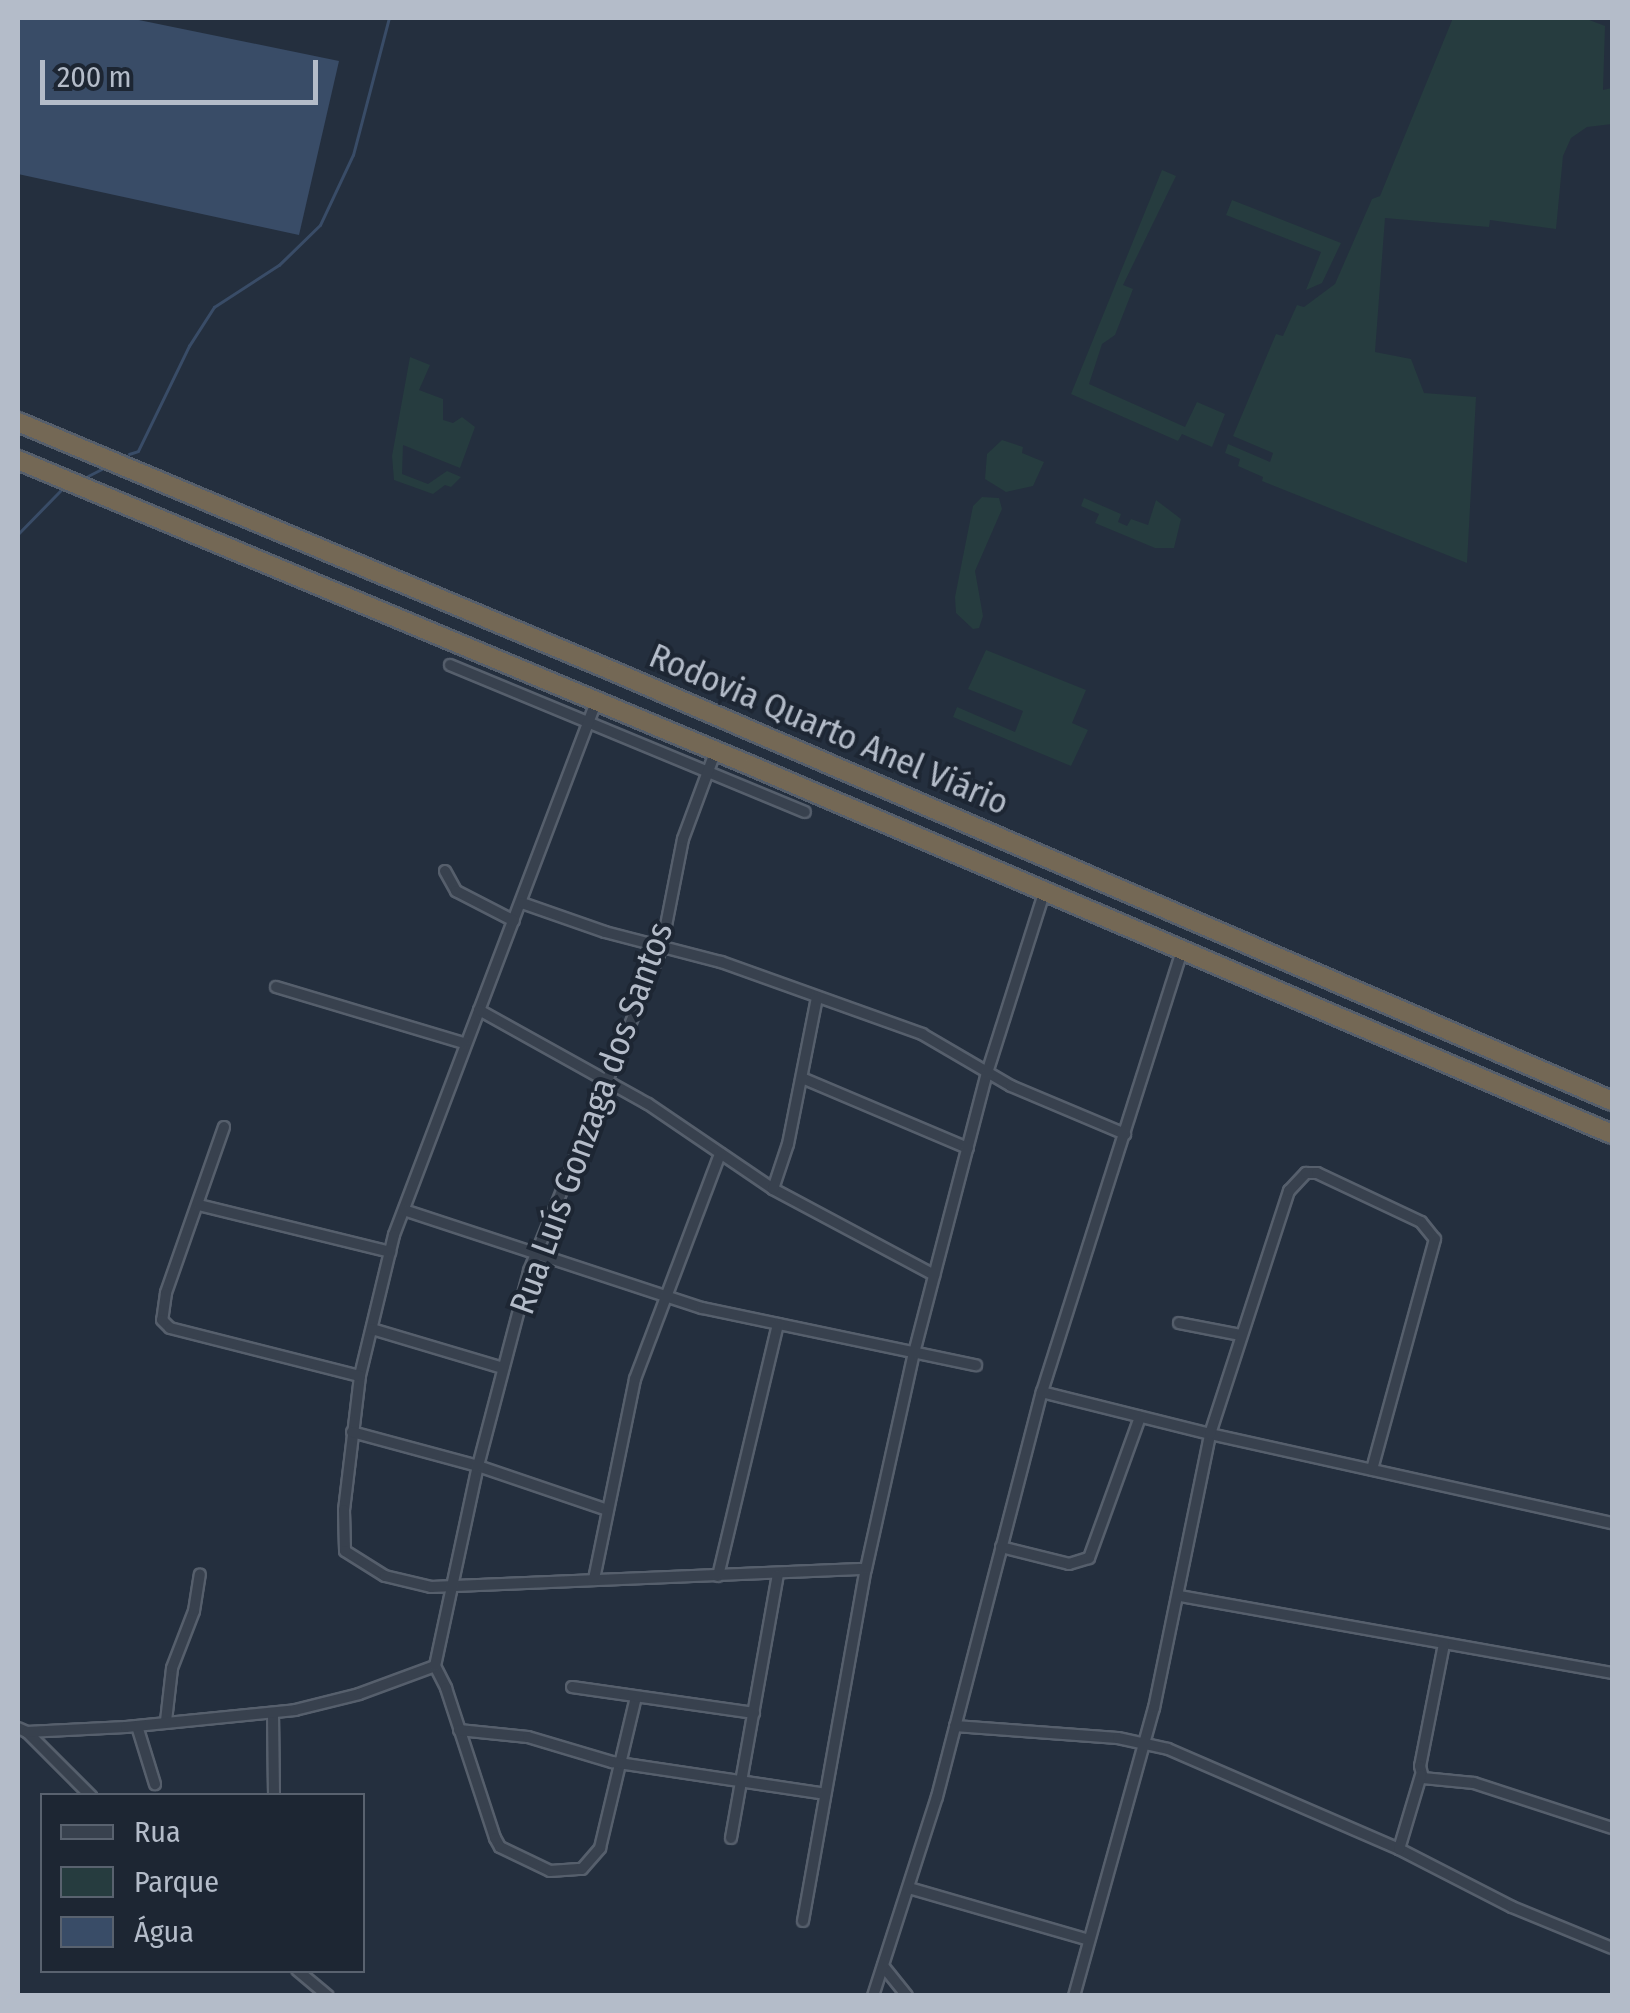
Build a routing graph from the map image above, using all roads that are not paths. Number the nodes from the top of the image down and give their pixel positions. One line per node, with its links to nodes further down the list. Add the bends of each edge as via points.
1 (18, 422): 3 (highway, Rodovia Quarto Anel Viário)
2 (18, 460): 4 (highway, Rodovia Quarto Anel Viário)
3 (352, 561): 4 (highway); 8 (highway, Rodovia Quarto Anel Viário)
4 (342, 594): 6 (highway, Rodovia Quarto Anel Viário)
5 (450, 665): 7 (street)
6 (596, 702): 7 (street); 9 (highway, Rodovia Quarto Anel Viário)
7 (588, 722): 11 (street); 16 (street)
8 (765, 736): 10 (highway); 14 (highway, Rodovia Quarto Anel Viário)
9 (716, 750): 10 (highway, Rodovia Quarto Anel Viário); 11 (street, Rua Luís Gonzaga dos Santos)
10 (752, 766): 15 (highway, Rodovia Quarto Anel Viário)
11 (706, 770): 12 (street); 20 (street, Rua Luís Gonzaga dos Santos, via 683,839)
12 (805, 812)
13 (446, 871): 19 (street, via 456,891)
14 (1100, 880): 17 (highway); 18 (highway, Rodovia Quarto Anel Viário)
15 (1044, 893): 17 (highway, Rodovia Quarto Anel Viário); 26 (street)
16 (522, 903): 19 (street); 20 (street)
17 (1084, 911): 21 (highway, Rodovia Quarto Anel Viário)
18 (1183, 916): 21 (highway); 29 (highway, Rodovia Quarto Anel Viário)
19 (514, 920): 24 (street)
20 (662, 946): 23 (street); 28 (street, Rua Luís Gonzaga dos Santos)
21 (1182, 952): 31 (street); 32 (highway, Rodovia Quarto Anel Viário)
22 (276, 987): 25 (street)
23 (818, 997): 26 (street, via 922,1034); 27 (street)
24 (478, 1010): 25 (street); 28 (street)
25 (464, 1043): 37 (street)
26 (987, 1073): 31 (street); 33 (street)
27 (802, 1078): 33 (street); 35 (street)
28 (607, 1079): 34 (street); 39 (street, Rua Luís Gonzaga dos Santos)
29 (1612, 1102)
30 (224, 1127): 36 (street)
31 (1125, 1134): 50 (street)
32 (1612, 1134)
33 (968, 1148): 40 (street)
34 (720, 1154): 35 (street); 41 (street)
35 (773, 1189): 40 (street)
36 (199, 1206): 38 (street); 49 (street, via 162,1302 165,1326)
37 (404, 1210): 38 (street); 39 (street)
38 (390, 1252): 44 (street)
39 (534, 1257): 41 (street); 48 (street, Rua Luís Gonzaga dos Santos)
40 (934, 1275): 46 (street)
41 (664, 1297): 43 (street); 56 (street, via 635,1380)
42 (1179, 1323): 45 (street)
43 (778, 1324): 46 (street); 62 (street)
44 (372, 1329): 48 (street); 49 (street)
45 (1241, 1335): 53 (street); 55 (street, via 1289,1192 1301,1176 1317,1173 1428,1226 1433,1251)
46 (914, 1353): 47 (street); 59 (street)
47 (976, 1365)
48 (503, 1368): 54 (street, Rua Luís Gonzaga dos Santos)
49 (360, 1376): 52 (street)
50 (1042, 1392): 51 (street); 58 (street)
51 (1140, 1416): 53 (street); 58 (street, via 1089,1558 1069,1564)
52 (352, 1432): 54 (street); 64 (street, via 344,1551 413,1586)
53 (1210, 1434): 55 (street); 65 (street)
54 (478, 1466): 56 (street); 64 (street, Rua Luís Gonzaga dos Santos)
55 (1372, 1470): 57 (street)
56 (607, 1510): 63 (street)
57 (1612, 1523)
58 (1001, 1548): 75 (street)
59 (866, 1569): 61 (street); 85 (street)
60 (200, 1574): 73 (street, via 169,1680)
61 (778, 1575): 62 (street); 72 (street)
62 (718, 1576): 63 (street)
63 (594, 1579): 64 (street)
64 (453, 1587): 67 (street, Rua Luís Gonzaga dos Santos)
65 (1180, 1596): 66 (street); 78 (street)
66 (1444, 1644): 68 (street); 80 (street)
67 (435, 1666): 71 (street, via 359,1694); 77 (street)
68 (1612, 1673)
69 (572, 1688): 70 (street)
70 (636, 1696): 72 (street); 79 (street)
71 (273, 1713): 73 (street); 84 (street)
72 (754, 1713): 81 (street)
73 (166, 1722): 74 (street)
74 (137, 1726): 76 (street); 82 (street)
75 (955, 1726): 78 (street); 89 (street)
76 (22, 1730): 83 (street)
77 (459, 1730): 79 (street, via 537,1739); 79 (street, via 500,1847 550,1871 582,1869 595,1856)
78 (1146, 1742): 88 (street); 91 (street)
79 (622, 1763): 81 (street)
80 (1421, 1775): 86 (street, via 1427,1781 1474,1783); 88 (street)
81 (741, 1780): 85 (street); 87 (street)
82 (155, 1784)
83 (88, 1793)
84 (274, 1793)
85 (825, 1794): 90 (street)
86 (1612, 1828)
87 (731, 1838)
88 (1400, 1849): 92 (street, via 1512,1907)
89 (910, 1888): 91 (street); 93 (street)
90 (803, 1921)
91 (1089, 1940): 98 (street)
92 (1612, 1948)
93 (884, 1966): 96 (street); 97 (street)
94 (300, 1973): 95 (street)
95 (328, 1996)
96 (873, 1996)
97 (907, 1996)
98 (1074, 1996)

